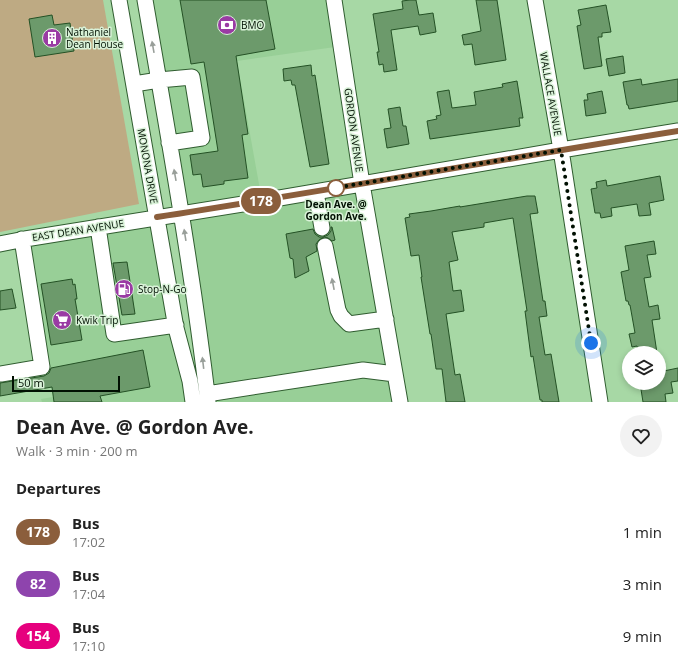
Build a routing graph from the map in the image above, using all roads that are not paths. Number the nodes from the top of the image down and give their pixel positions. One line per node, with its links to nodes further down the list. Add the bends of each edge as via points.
1 (119, 0): 6 (street, MONONA DRIVE)
2 (145, 0): 5 (street, one-way to 2)
3 (334, 0): 10 (street, GORDON AVENUE)
4 (535, 0): 9 (street, WALLACE AVENUE)
5 (159, 80): 6 (street); 8 (street); 8 (street, via 192,77 202,138)
6 (134, 84): 13 (street, MONONA DRIVE)
7 (678, 131): 9 (street, EAST DEAN AVENUE)
8 (169, 143): 12 (street, one-way to 8)
9 (561, 150): 10 (street, EAST DEAN AVENUE); 28 (street, WALLACE AVENUE)
10 (362, 184): 11 (street, EAST DEAN AVENUE); 19 (street, GORDON AVENUE)
11 (316, 192): 12 (street, EAST DEAN AVENUE); 15 (street)
12 (181, 214): 13 (street, EAST DEAN AVENUE); 25 (street, one-way to 12)
13 (157, 217): 14 (street, EAST DEAN AVENUE); 20 (street, MONONA DRIVE)
14 (98, 227): 16 (street, EAST DEAN AVENUE); 20 (street, via 114,334)
15 (322, 228)
16 (22, 239): 17 (street, EAST DEAN AVENUE); 23 (street, via 42,367)
17 (0, 244)
18 (325, 246): 19 (street, one-way to 18, via 349,324 344,320 338,310)
19 (386, 319): 21 (street, GORDON AVENUE)
20 (176, 324): 26 (street, MONONA DRIVE)
21 (392, 353): 22 (street); 24 (street, GORDON AVENUE)
22 (362, 370): 24 (street); 25 (street)
23 (1, 374)
24 (395, 374): 27 (street, GORDON AVENUE)
25 (207, 398)
26 (193, 402)
27 (400, 402)
28 (600, 402)

